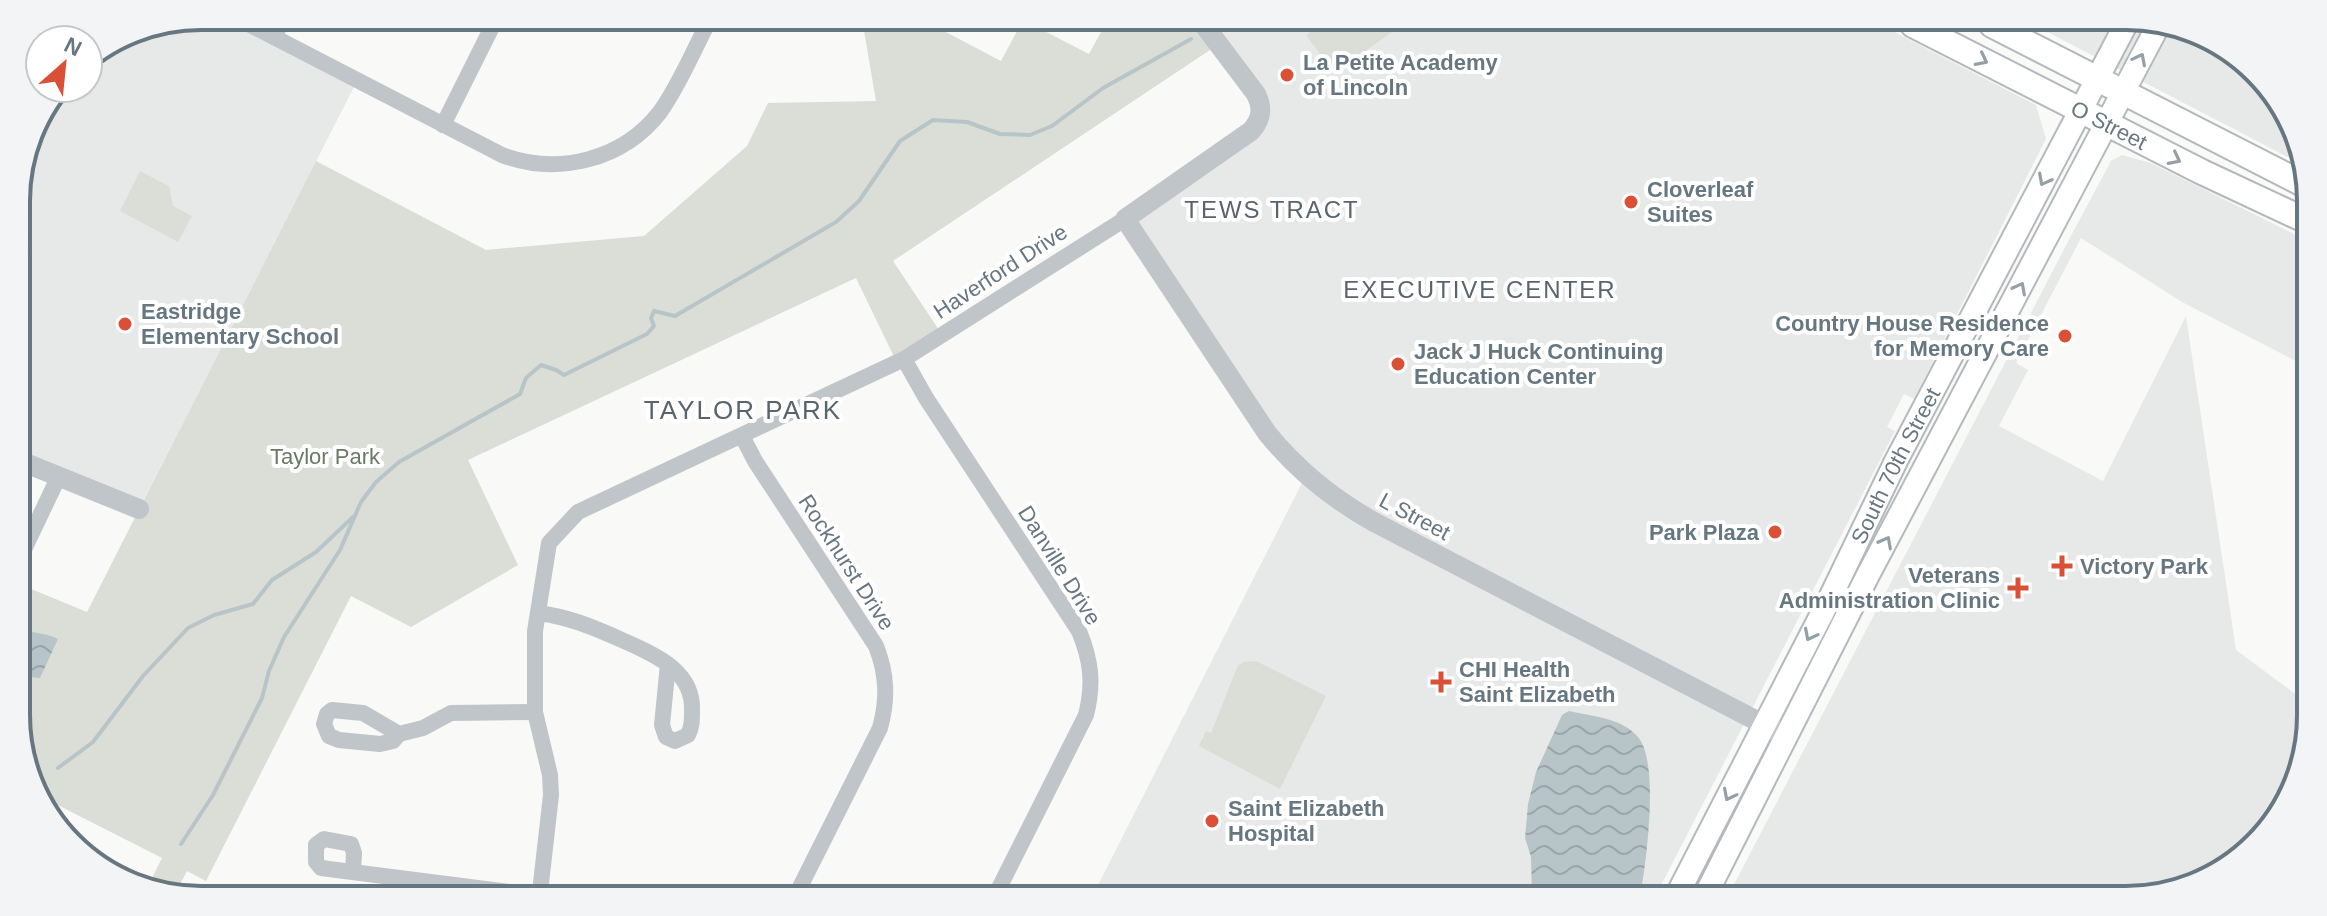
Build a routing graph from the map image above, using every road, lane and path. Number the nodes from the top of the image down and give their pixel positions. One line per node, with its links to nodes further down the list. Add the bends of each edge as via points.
1 (260, 30): 10 (street)
2 (278, 30): 10 (street)
3 (490, 30): 14 (street)
4 (704, 30): 14 (street, via 661,110 640,132 604,154 560,164 524,162)
5 (1208, 30): 18 (street, Haverford Drive, via 1256,94 1261,113 1251,131)
6 (1923, 30): 13 (main road, O Street, one-way to 13)
7 (2002, 30): 11 (main road, O Street)
8 (2123, 30): 11 (main road, South 70th Street)
9 (2155, 32): 12 (main road, South 70th Street, one-way to 9)
10 (274, 37): 14 (street)
11 (2097, 79): 12 (main road, O Street); 13 (main road, South 70th Street)
12 (2123, 93): 15 (main road, South 70th Street); 16 (main road, O Street)
13 (2081, 111): 15 (main road, O Street); 28 (main road, South 70th Street, one-way to 28)
14 (443, 125)
15 (2107, 125): 17 (main road, O Street, one-way to 17); 30 (main road, South 70th Street, one-way to 15)
16 (2296, 180)
17 (2297, 216)
18 (1125, 219): 19 (street, Haverford Drive); 28 (street, L Street, via 1256,420 1321,487 1374,522)
19 (904, 359): 20 (street, Haverford Drive); 35 (street, Danville Drive, via 1079,631 1091,667 1090,699 1080,730)
20 (742, 436): 25 (street, Haverford Drive, via 578,512 549,543); 34 (street, Rockhurst Drive, via 876,646 885,677 880,728)
21 (30, 465): 22 (street)
22 (59, 476): 23 (street); 24 (street)
23 (139, 509)
24 (30, 537)
25 (538, 613): 26 (street, via 569,617); 27 (street)
26 (668, 664)
27 (535, 712): 29 (street, via 451,713); 33 (street, via 551,795)
28 (1764, 725): 30 (street, L Street); 36 (main road, South 70th Street, one-way to 36)
29 (399, 734)
30 (1786, 736): 37 (main road, South 70th Street)
31 (353, 872): 32 (street)
32 (463, 886)
33 (541, 886)
34 (801, 886)
35 (1000, 886)
36 (1682, 886)
37 (1710, 886)

